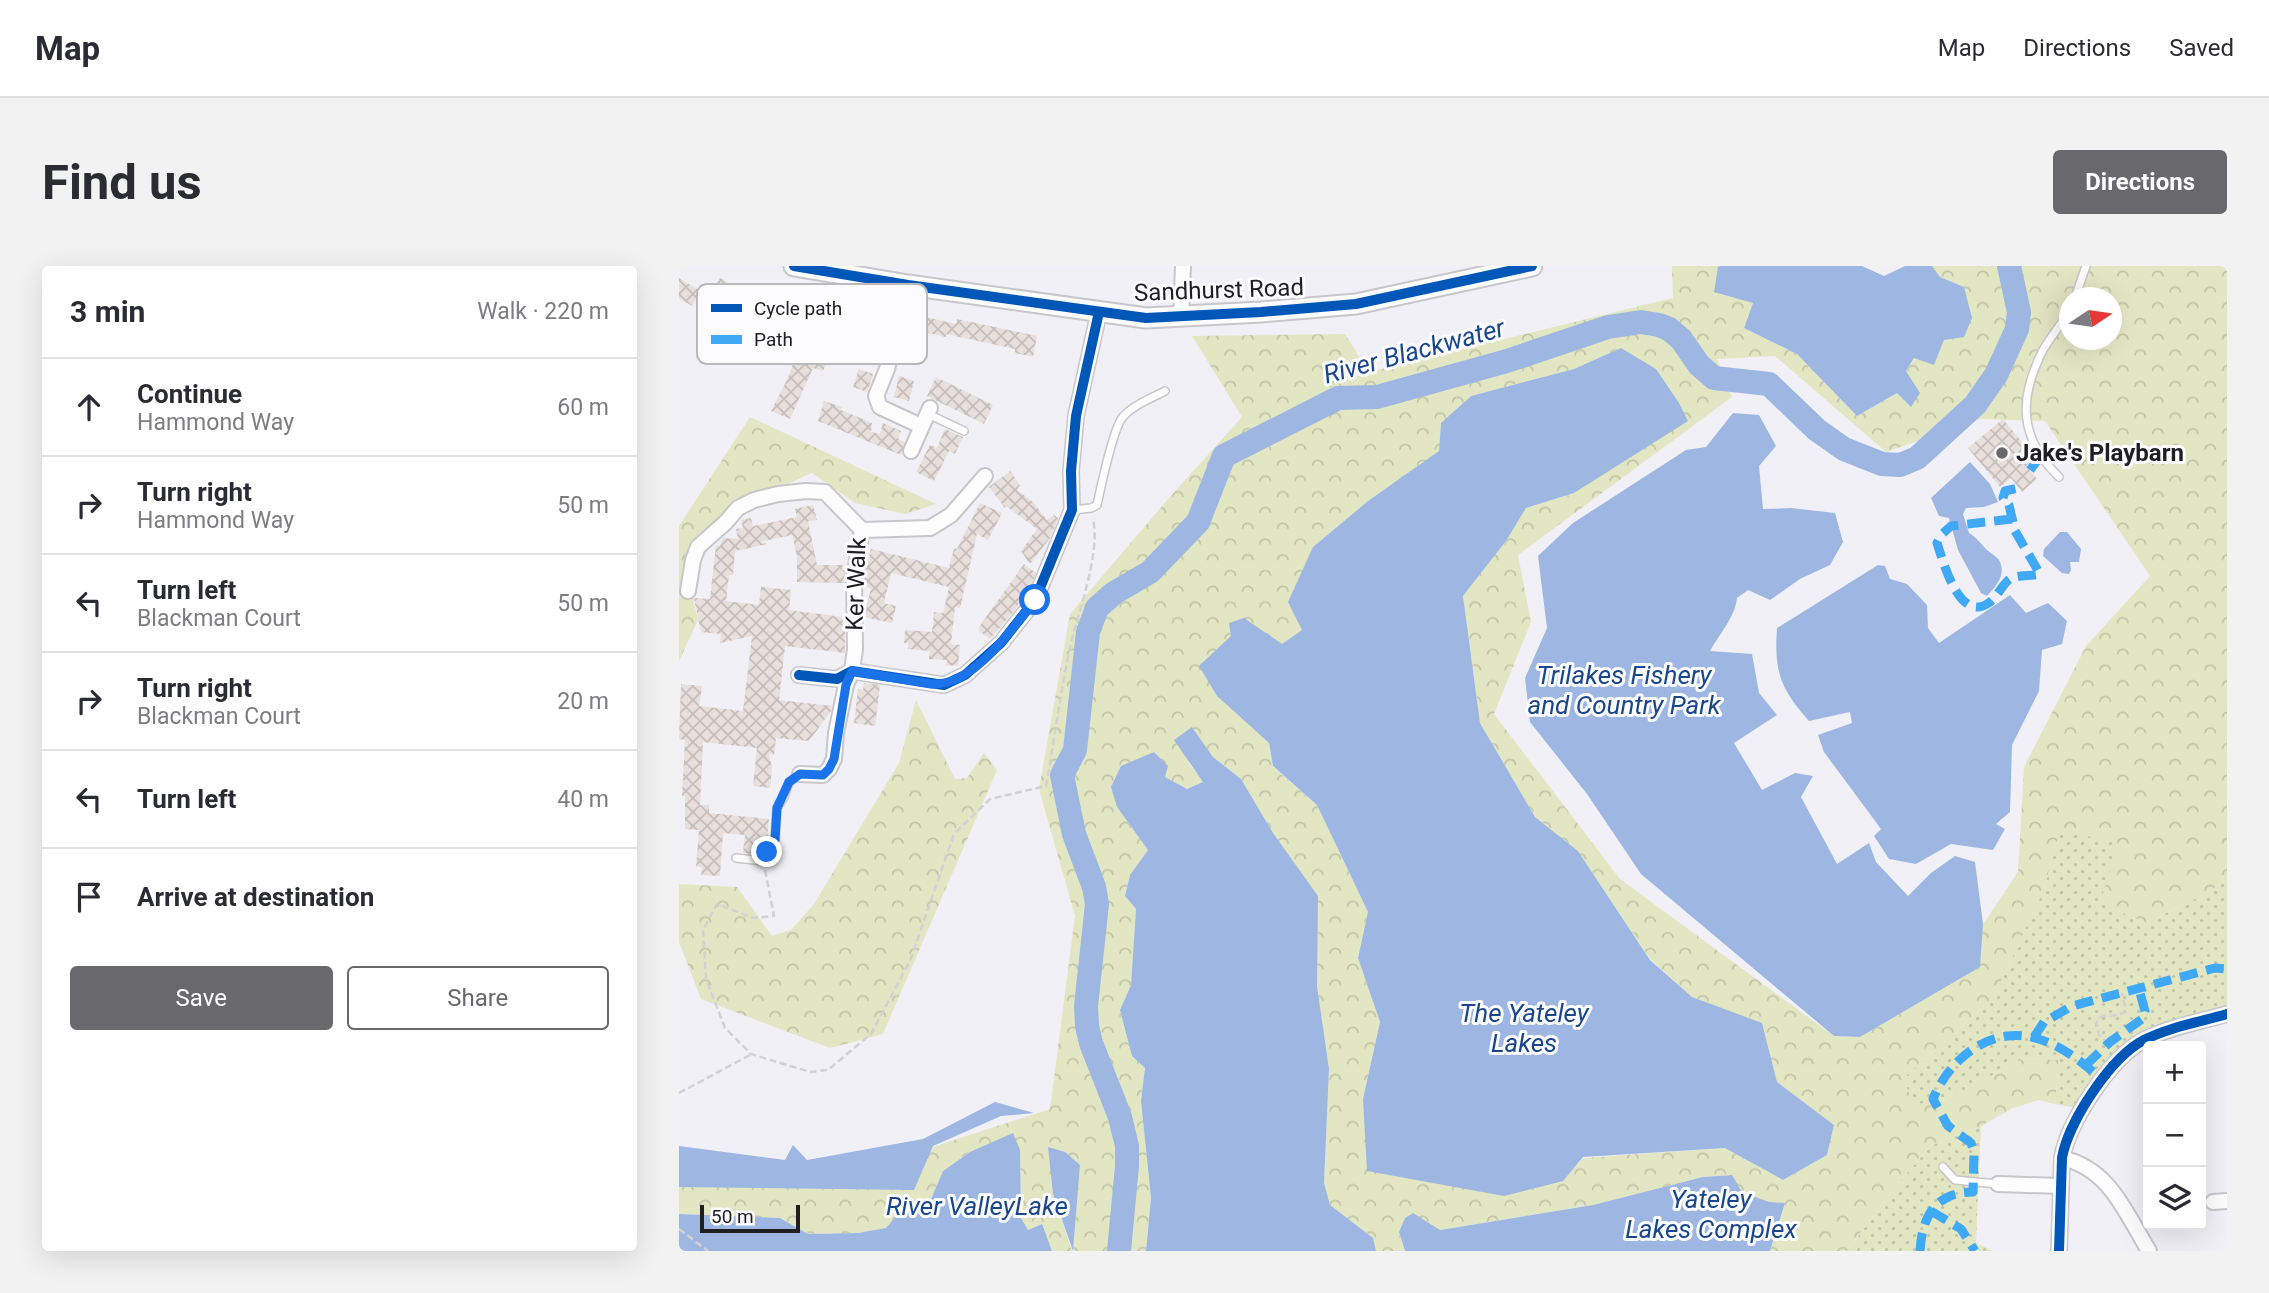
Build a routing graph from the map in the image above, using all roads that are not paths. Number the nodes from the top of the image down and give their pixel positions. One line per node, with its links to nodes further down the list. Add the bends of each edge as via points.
1 (794, 266): 5 (street, Sandhurst Road)
2 (1183, 266): 9 (street)
3 (1532, 266): 9 (street, Sandhurst Road, via 1356,304)
4 (2086, 266): 6 (lane)
5 (902, 284)
6 (2079, 287)
7 (927, 288): 8 (street, Sandhurst Road)
8 (1099, 312): 9 (street, Sandhurst Road); 18 (street, via 1076,415)
9 (1181, 317)
10 (2059, 326): 17 (lane, via 2043,350 2025,400 2034,444)
11 (888, 364): 13 (street, via 876,396 880,407)
12 (1165, 391): 18 (lane, via 1122,419 1097,505)
13 (926, 416): 14 (lane); 15 (street)
14 (964, 431)
15 (911, 451)
16 (985, 476): 19 (street, via 951,515 930,528)
17 (2059, 477)
18 (1072, 510): 21 (street, via 1035,600 1001,643 965,675 944,685)
19 (862, 530): 20 (street, Ker Walk, via 825,492 754,500 738,508 698,547); 21 (street, Ker Walk, via 854,578)
20 (688, 591)
21 (852, 671): 22 (street, via 837,679); 23 (street, Ker Walk, via 829,769 823,775)
22 (799, 675)
23 (800, 774): 24 (lane, via 789,782 777,808 775,840 763,862)
24 (736, 858)
25 (2227, 1014): 26 (street, via 2141,1041 2114,1064 2081,1110)
26 (2062, 1158): 29 (street); 31 (street, via 2079,1162 2102,1178)
27 (1943, 1167): 28 (lane, via 1955,1180)
28 (1998, 1184): 29 (street)
29 (2061, 1186): 30 (street)
30 (2059, 1251)
31 (2149, 1251)

